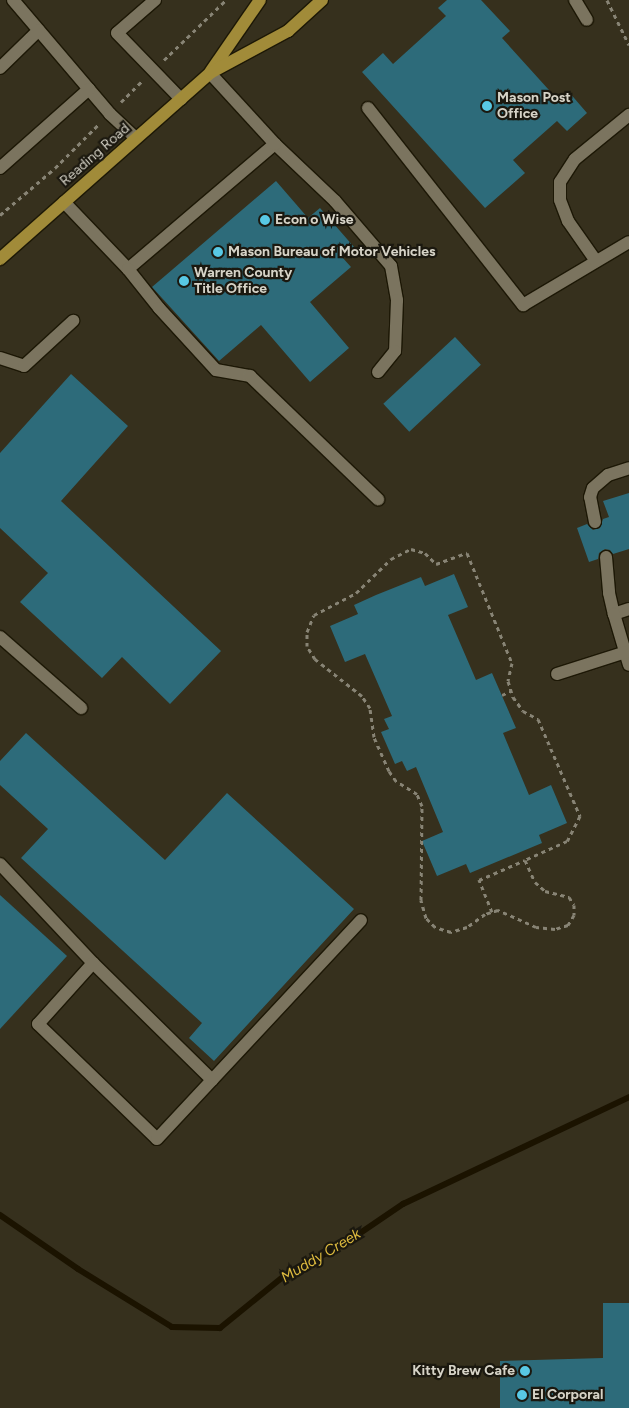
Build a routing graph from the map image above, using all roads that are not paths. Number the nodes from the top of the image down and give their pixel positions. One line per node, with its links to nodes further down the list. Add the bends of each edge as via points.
1 (13, 0): 7 (lane)
2 (155, 0): 11 (lane, via 118,33)
3 (260, 0): 9 (main road, Reading Road)
4 (322, 0): 9 (main road, Reading Road, via 288,31)
5 (575, 0): 6 (lane)
6 (588, 20)
7 (39, 30): 8 (lane); 10 (lane)
8 (0, 68)
9 (210, 74): 11 (main road, Reading Road); 15 (lane)
10 (89, 89): 14 (lane); 16 (lane)
11 (181, 99): 14 (main road, Reading Road)
12 (368, 108): 20 (lane, via 523,305)
13 (629, 115): 20 (lane, via 575,159 560,182 560,200 568,221)
14 (136, 138): 17 (main road, Reading Road)
15 (275, 144): 21 (lane); 24 (lane, via 334,201 391,266 397,300 394,351)
16 (1, 165)
17 (64, 202): 19 (main road, Reading Road); 21 (lane)
18 (629, 242): 20 (lane)
19 (0, 258)
20 (596, 261)
21 (128, 269): 26 (lane, via 216,370 250,376)
22 (73, 321): 23 (lane, via 24,366)
23 (0, 358)
24 (378, 372)
25 (629, 468): 27 (lane, via 608,476 593,488 590,497)
26 (378, 499)
27 (594, 522)
28 (606, 557): 30 (lane)
29 (629, 609): 30 (lane)
30 (614, 614): 32 (lane)
31 (0, 637): 34 (lane)
32 (627, 656): 33 (lane)
33 (557, 674)
34 (80, 708)
35 (0, 864): 37 (lane)
36 (361, 920): 38 (lane)
37 (93, 963): 38 (lane); 38 (lane, via 38,1024 157,1138)
38 (212, 1080)

